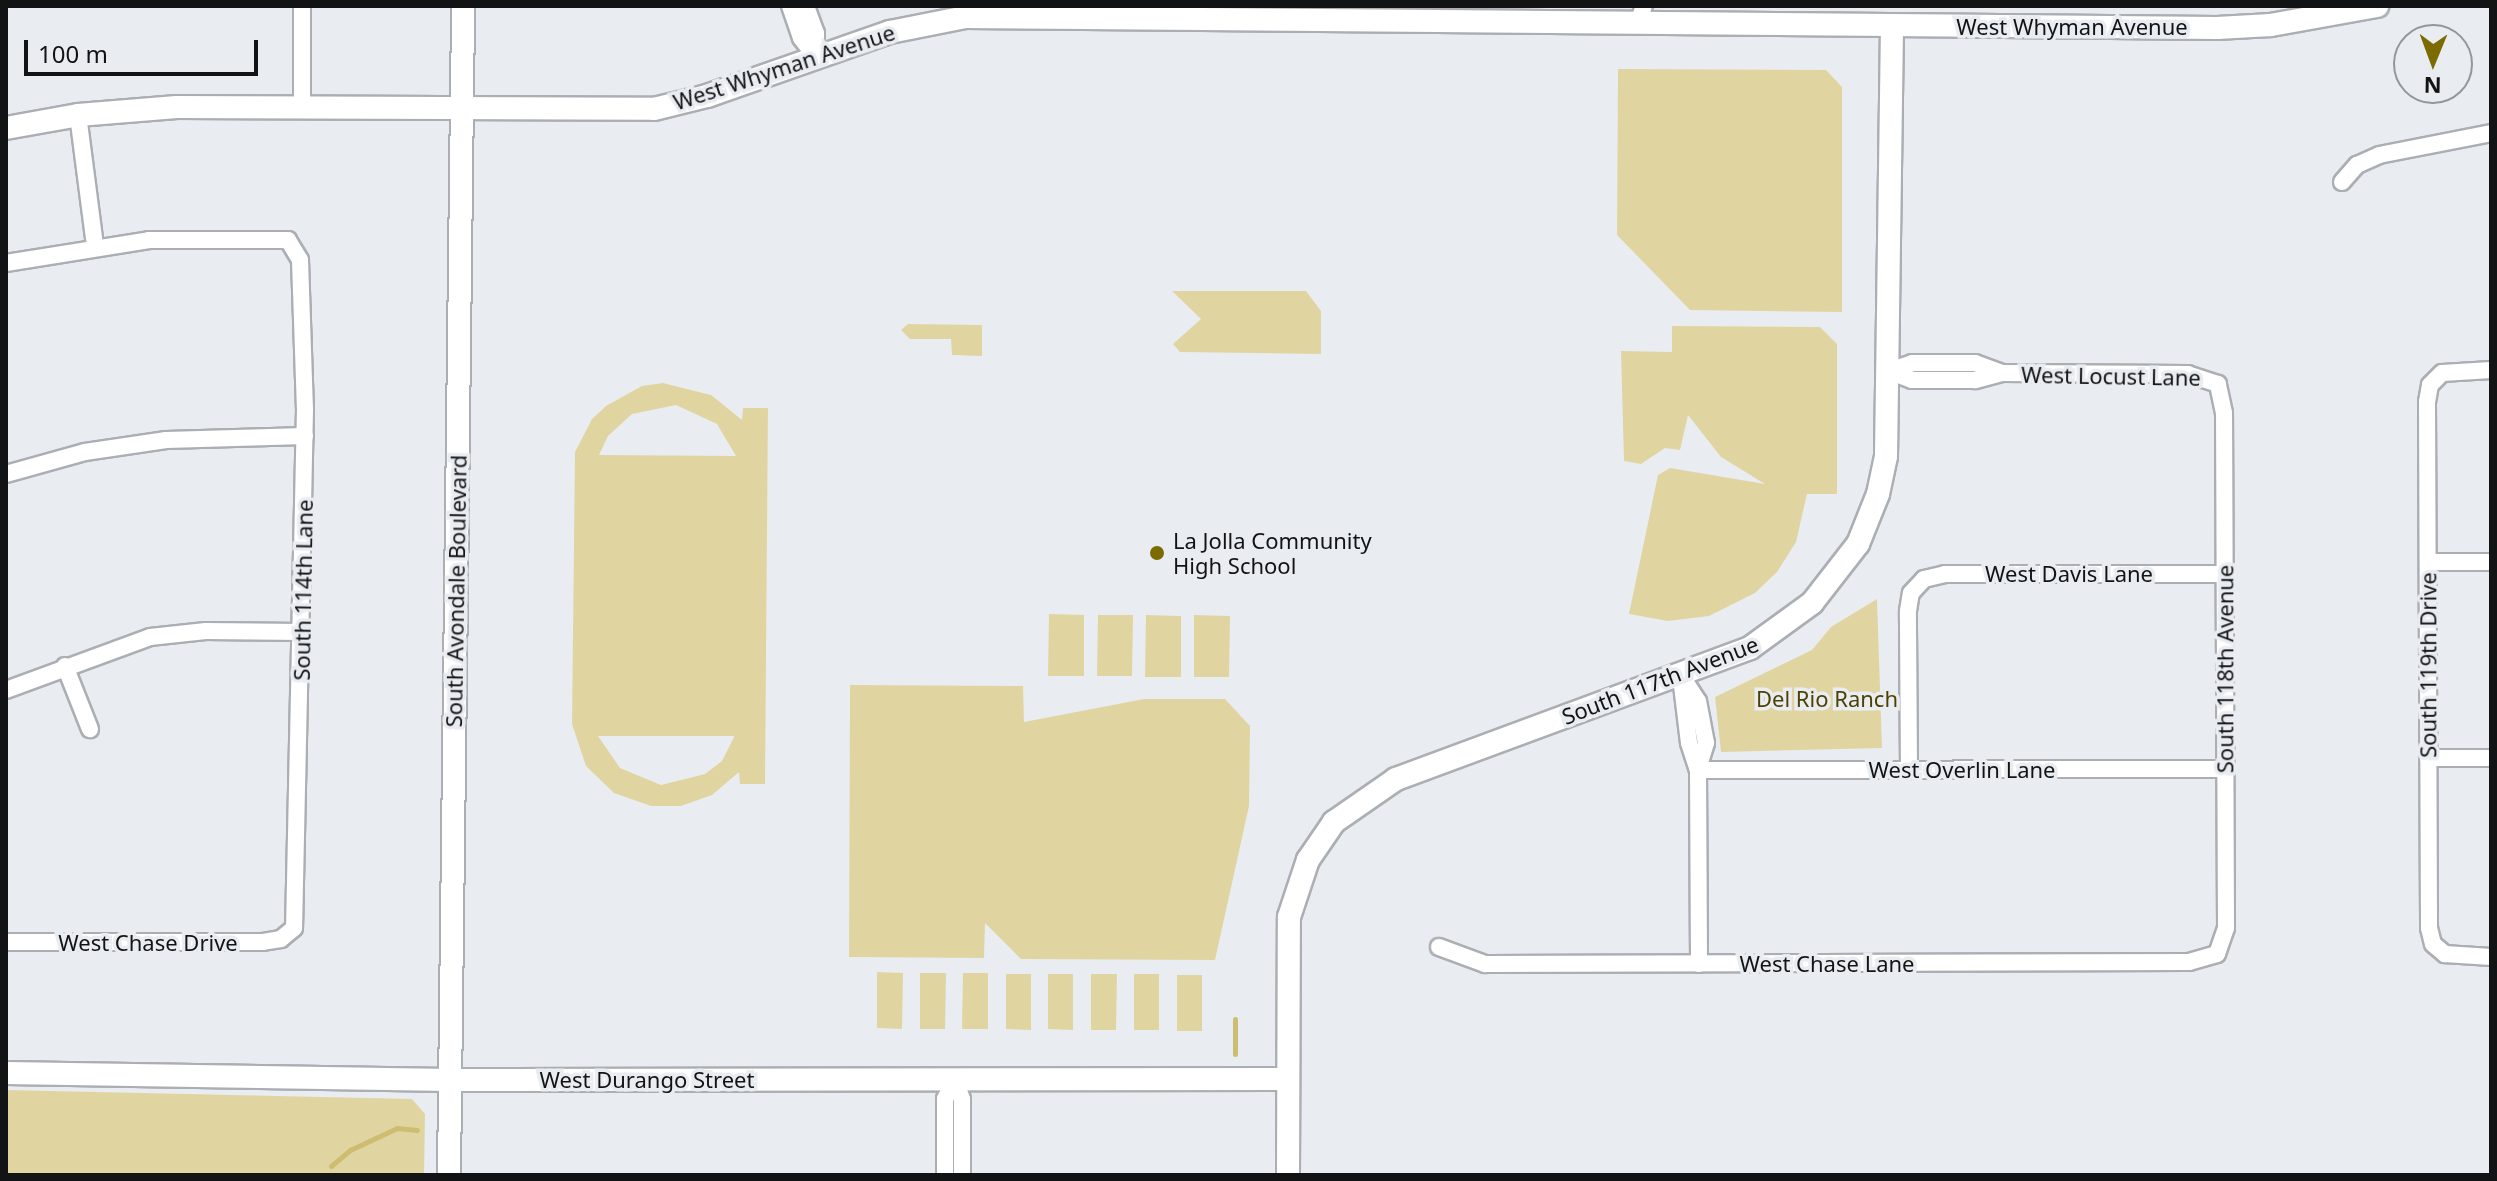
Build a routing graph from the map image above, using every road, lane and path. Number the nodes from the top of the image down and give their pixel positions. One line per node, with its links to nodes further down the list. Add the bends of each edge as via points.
1 (302, 6): 9 (street)
2 (463, 6): 10 (street, South Avondale Boulevard)
3 (790, 6): 8 (street, via 801,38)
4 (806, 6): 8 (street, via 816,33)
5 (2370, 6): 7 (street, West Whyman Avenue, via 2234,28)
6 (1638, 12): 7 (street, West Whyman Avenue); 8 (street, West Whyman Avenue, via 966,17 915,25)
7 (1892, 25): 18 (street, South 117th Avenue)
8 (816, 57): 10 (street, West Whyman Avenue, via 654,109)
9 (302, 107): 10 (street, West Whyman Avenue); 11 (street, West Whyman Avenue, via 177,107)
10 (462, 109): 44 (street, South Avondale Boulevard)
11 (78, 115): 12 (street, West Whyman Avenue); 15 (street)
12 (6, 128)
13 (2491, 133): 14 (street, via 2379,155 2357,165)
14 (2342, 182)
15 (95, 246): 16 (street); 20 (street, South 114th Lane, via 199,237 272,237 294,245 301,268)
16 (6, 263)
17 (2491, 370): 22 (street, South 119th Drive, via 2452,371 2434,378 2427,402)
18 (1888, 371): 19 (street, West Locust Lane, via 1912,363 1975,363 2002,373 2188,374); 27 (street, South 117th Avenue, via 1882,476 1872,513 1849,559 1826,589 1782,629 1736,655)
19 (2218, 384): 24 (street, South 118th Avenue, via 2224,403)
20 (305, 436): 21 (street, via 151,442 85,452); 25 (street, South 114th Lane)
21 (6, 474)
22 (2428, 562): 23 (street); 30 (street, South 119th Drive)
23 (2491, 562)
24 (2224, 574): 32 (street, South 118th Avenue); 34 (street, West Davis Lane, via 1945,574 1915,585 1908,611)
25 (302, 632): 26 (street, via 168,634); 35 (street, South 114th Lane, via 298,910)
26 (65, 666): 28 (street); 29 (street)
27 (1681, 675): 33 (street, via 1689,743); 43 (street, South 117th Avenue, via 1396,779 1334,822 1308,860 1289,917)
28 (6, 690)
29 (90, 729)
30 (2428, 758): 31 (street); 39 (street, South 119th Drive, via 2429,928 2439,950 2454,957)
31 (2491, 758)
32 (2225, 769): 34 (street, West Overlin Lane); 38 (street, South 118th Avenue, via 2226,928)
33 (1698, 770): 34 (street, West Overlin Lane); 40 (street)
34 (1909, 770)
35 (289, 935): 36 (street, West Chase Drive, via 263,942)
36 (6, 942)
37 (1439, 947): 40 (street, West Chase Lane, via 1485,964)
38 (2217, 954): 40 (street, West Chase Lane, via 2189,962)
39 (2491, 957)
40 (1699, 964)
41 (6, 1073): 44 (street, West Durango Street)
42 (955, 1079): 43 (street, West Durango Street); 44 (street, West Durango Street); 46 (street, via 945,1099); 47 (street, via 962,1099)
43 (1287, 1079): 48 (street, South 117th Avenue)
44 (450, 1080): 45 (street, South Avondale Boulevard)
45 (449, 1175)
46 (945, 1175)
47 (962, 1175)
48 (1288, 1175)

